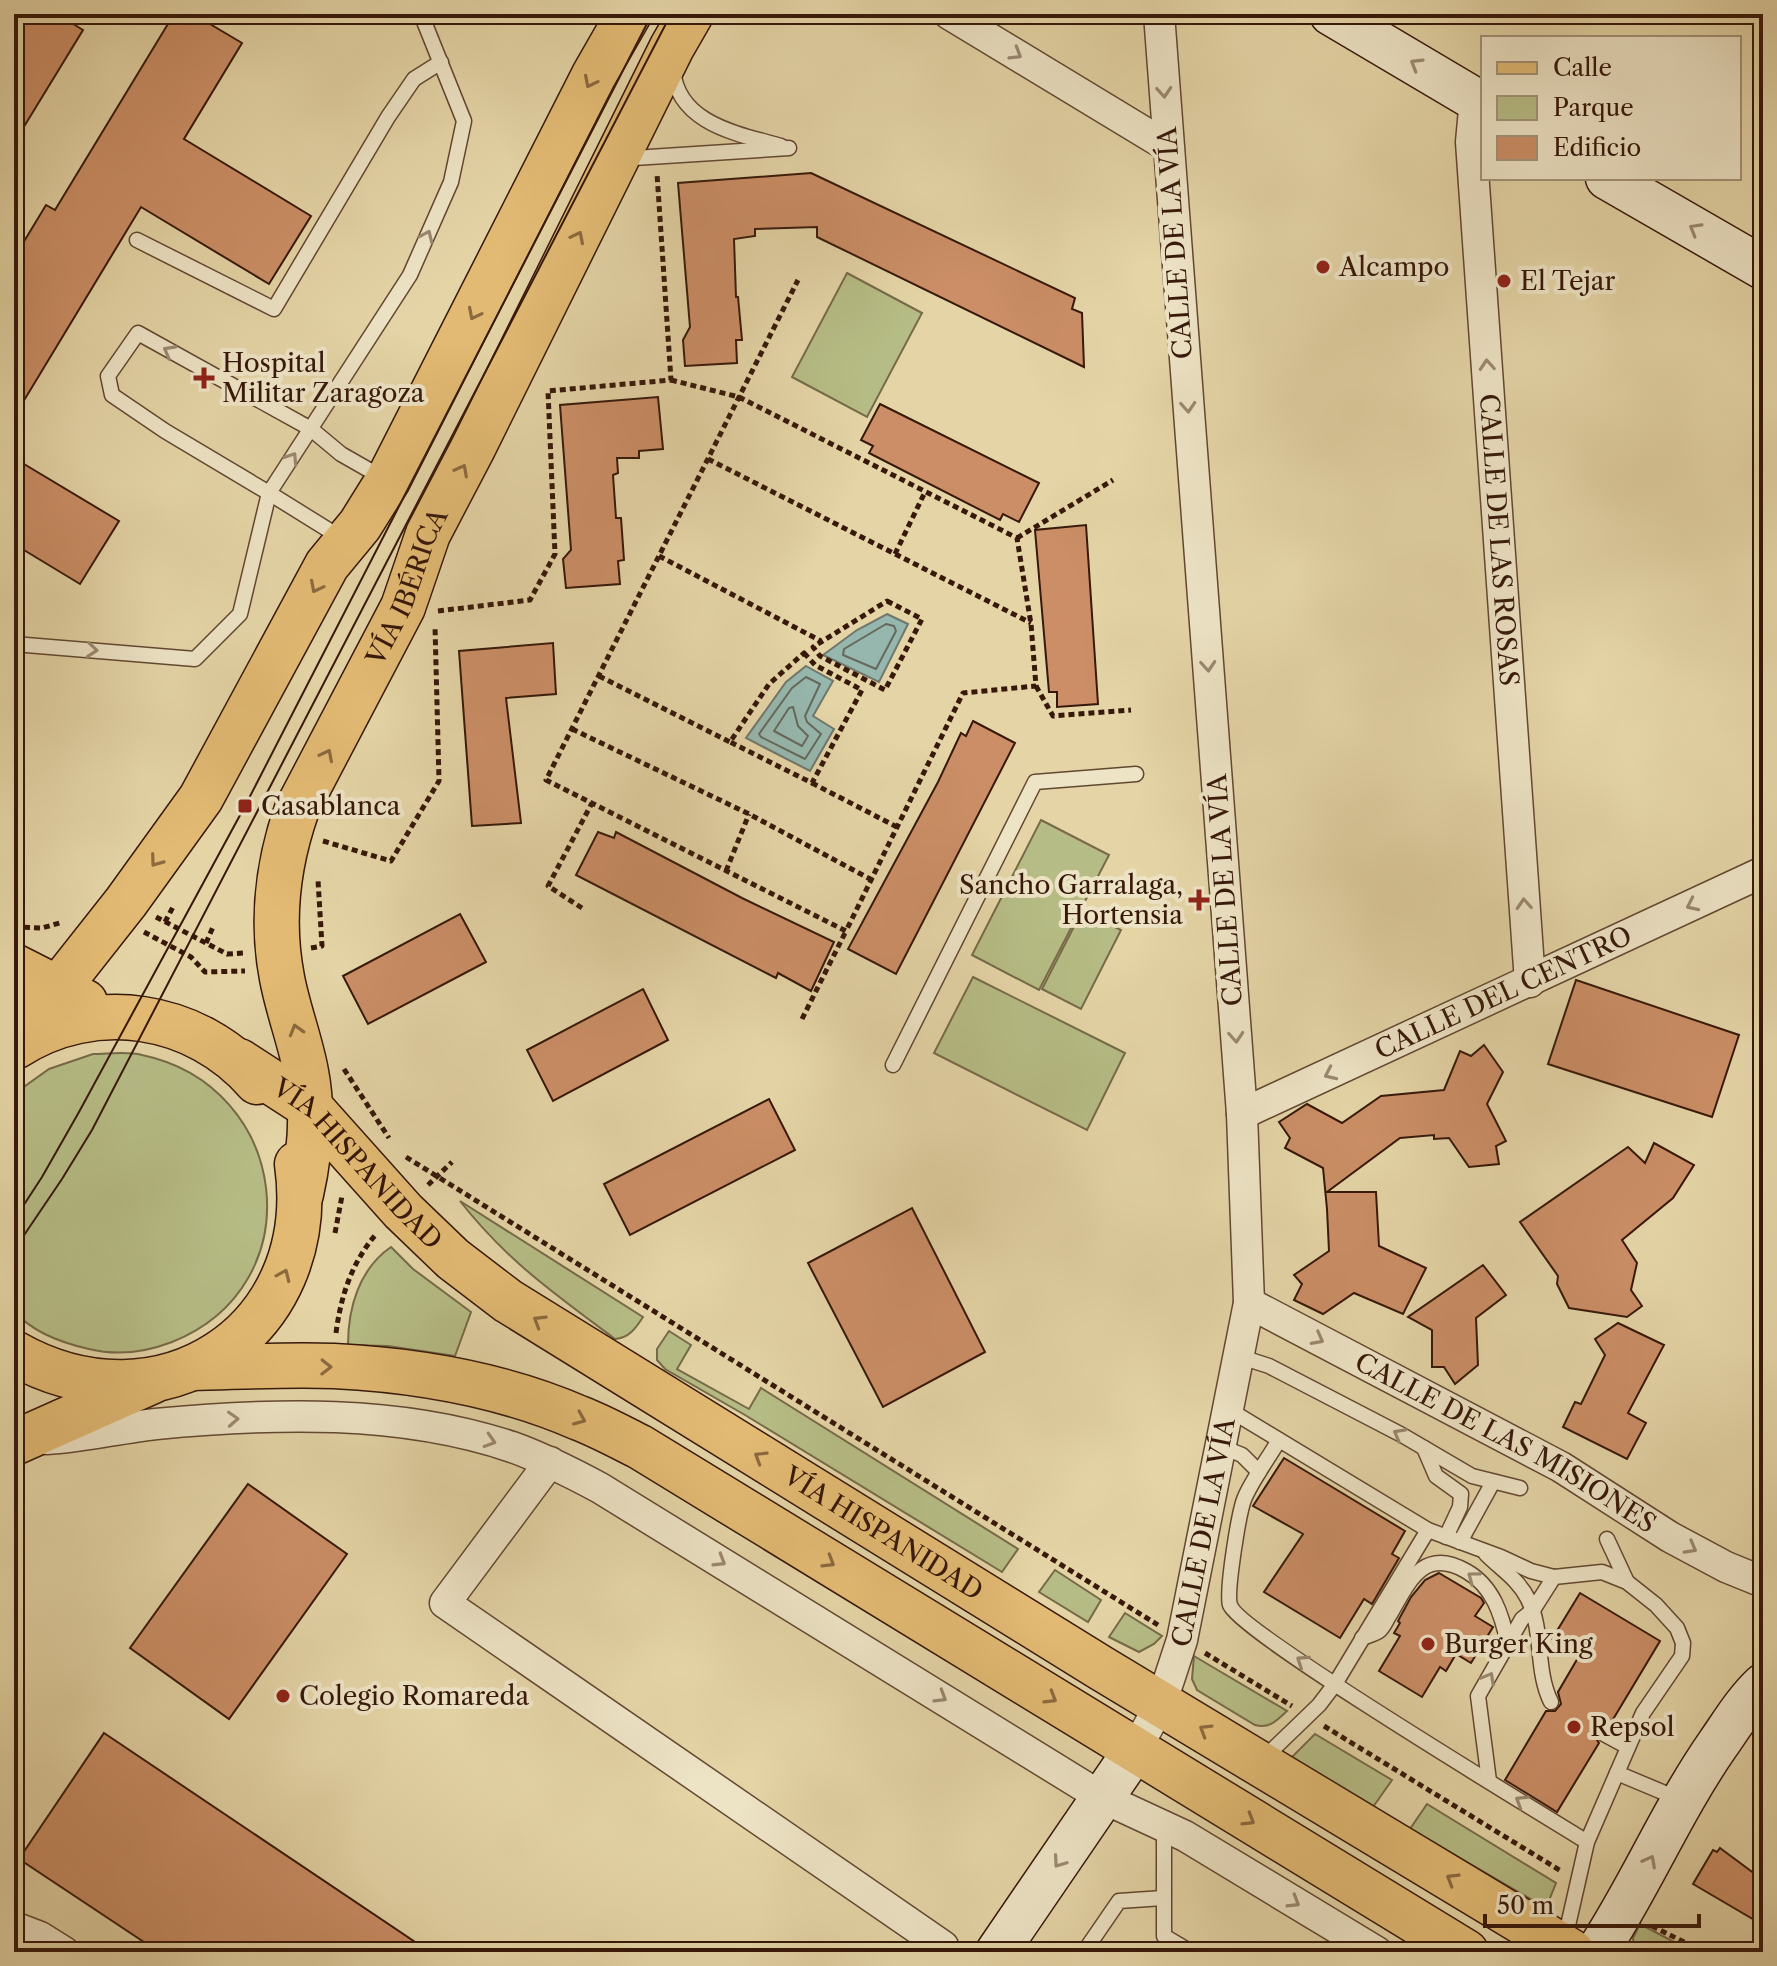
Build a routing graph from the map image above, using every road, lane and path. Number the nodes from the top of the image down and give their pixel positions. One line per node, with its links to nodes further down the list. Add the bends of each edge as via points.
1 (421, 14): 7 (lane)
2 (629, 14): 19 (main road, one-way to 19)
3 (949, 14): 9 (street, one-way to 9)
4 (1159, 14): 9 (street, CALLE DE LA VÍA, one-way to 9)
5 (1331, 14): 8 (street, one-way to 5)
6 (682, 30): 10 (main road, VÍA IBÉRICA); 10 (lane, via 674,76 680,93 703,118 730,133 789,148)
7 (441, 62): 12 (lane, via 414,79 388,117 274,309); 17 (lane, one-way to 7, via 410,275 451,182 464,121)
8 (1479, 101): 56 (street, CALLE DE LAS ROSAS, one-way to 8, via 1471,142)
9 (1167, 146): 65 (street, CALLE DE LA VÍA, one-way to 65)
10 (636, 160): 15 (path); 54 (main road, VÍA IBÉRICA, one-way to 10, via 297,809 403,607 428,534)
11 (1610, 180): 13 (street, one-way to 11)
12 (137, 240)
13 (1763, 268)
14 (798, 280): 16 (path)
15 (671, 380): 16 (path); 40 (path, via 548,391 555,554 530,600 434,612 439,781 391,861)
16 (739, 397): 18 (path); 21 (path)
17 (311, 429): 19 (lane, via 341,454); 22 (lane, one-way to 17); 22 (lane, one-way to 22, via 138,333 108,376 112,395)
18 (708, 459): 25 (path); 26 (path)
19 (388, 480): 24 (main road)
20 (1113, 480): 23 (path)
21 (925, 492): 23 (path); 25 (path)
22 (269, 493): 24 (lane); 29 (lane, one-way to 22, via 195,659 240,614)
23 (1017, 538): 27 (path)
24 (346, 541): 48 (main road, one-way to 48, via 327,565)
25 (895, 554): 27 (path)
26 (659, 556): 28 (path); 30 (path)
27 (1031, 624): 31 (path)
28 (821, 641): 28 (path, via 887,601 922,619 885,690 820,656 813,647)
29 (14, 644)
30 (599, 676): 33 (path); 34 (path)
31 (1036, 686): 32 (path, via 1053,716); 39 (path, via 963,693)
32 (1131, 710)
33 (572, 729): 37 (path, via 546,780); 38 (path)
34 (730, 742): 36 (path); 36 (path, via 769,684 804,653 815,665 862,690)
35 (1136, 774): 62 (lane, via 1035,782)
36 (812, 783): 39 (path)
37 (592, 803): 42 (path); 46 (path, via 548,886)
38 (749, 814): 42 (path); 44 (path)
39 (897, 827): 44 (path)
40 (316, 838)
41 (318, 869): 54 (path, via 322,946)
42 (726, 871): 51 (path)
43 (1763, 872): 56 (street, CALLE DEL CENTRO, one-way to 56)
44 (872, 880): 51 (path)
45 (173, 907): 49 (path)
46 (582, 908)
47 (76, 915): 52 (path, via 53,926 19,927)
48 (134, 916): 49 (path); 54 (path, via 205,972); 57 (main road)
49 (165, 922): 53 (path)
50 (213, 927): 53 (path)
51 (846, 931): 59 (path)
52 (14, 936)
53 (206, 943): 54 (path, via 227,954)
54 (265, 962): 64 (main road, VÍA IBÉRICA, one-way to 54, via 284,989)
55 (14, 966): 57 (main road)
56 (1530, 982): 65 (street, CALLE DEL CENTRO, one-way to 65)
57 (59, 989): 58 (main road); 60 (main road)
58 (124, 1017): 60 (main road, via 75,1021); 61 (main road, VÍA HISPANIDAD, via 170,1024)
59 (802, 1019)
60 (14, 1046)
61 (239, 1061): 64 (main road, VÍA HISPANIDAD); 70 (main road, via 277,1110 289,1136)
62 (893, 1065)
63 (360, 1093): 66 (path)
64 (310, 1107): 70 (main road, VÍA IBÉRICA); 71 (main road, VÍA HISPANIDAD)
65 (1242, 1114): 72 (street, CALLE DE LA VÍA)
66 (397, 1148)
67 (403, 1155): 69 (path)
68 (452, 1162): 69 (path)
69 (437, 1176): 71 (path); 98 (path)
70 (301, 1194): 76 (main road, one-way to 70, via 220,1353 273,1297 293,1255)
71 (403, 1211): 75 (path, via 366,1246 349,1278 339,1308); 103 (main road, VÍA HISPANIDAD, one-way to 71, via 508,1301)
72 (1249, 1303): 74 (street, CALLE DE LA VÍA); 95 (street, CALLE DE LAS MISIONES, one-way to 95, via 1561,1467 1698,1552)
73 (14, 1353): 77 (main road, VÍA HISPANIDAD)
74 (1238, 1356): 79 (street, CALLE DE LA VÍA); 84 (lane, one-way to 74, via 1269,1366)
75 (333, 1366): 76 (main road, VÍA HISPANIDAD, one-way to 75); 107 (main road, VÍA HISPANIDAD, one-way to 107, via 446,1379 578,1417 653,1455)
76 (173, 1374): 77 (main road, VÍA HISPANIDAD, via 109,1384); 78 (main road)
77 (66, 1377): 78 (street)
78 (111, 1400): 80 (street); 82 (main road)
79 (1228, 1408): 81 (lane); 83 (street, CALLE DE LA VÍA)
80 (155, 1425): 82 (street); 85 (street, one-way to 85, via 250,1418 377,1420 469,1435)
81 (1279, 1440): 86 (lane); 89 (lane)
82 (20, 1441)
83 (1220, 1446): 86 (lane, via 1242,1455); 98 (street, CALLE DE LA VÍA)
84 (1424, 1448): 87 (lane); 90 (lane, via 1436,1476 1461,1494)
85 (550, 1462): 111 (street, one-way to 111); 119 (street, via 445,1603)
86 (1259, 1472): 100 (lane, one-way to 86, via 1244,1622 1230,1606 1243,1500)
87 (1493, 1482): 88 (lane); 90 (lane)
88 (1520, 1488)
89 (1428, 1530): 90 (lane); 97 (lane)
90 (1453, 1539): 92 (lane)
91 (1607, 1539): 94 (lane)
92 (1483, 1551): 93 (lane); 96 (lane, via 1520,1585)
93 (1554, 1577): 94 (lane, via 1593,1571); 96 (lane)
94 (1627, 1582): 106 (lane, via 1667,1617 1683,1643 1682,1656 1643,1713)
95 (1763, 1582)
96 (1533, 1610): 99 (lane); 102 (lane, via 1543,1686)
97 (1362, 1638): 99 (lane, one-way to 97, via 1489,1591 1477,1577 1445,1563 1432,1563 1415,1573 1380,1631); 100 (lane)
98 (1182, 1640): 103 (street, CALLE DE LA VÍA); 104 (path)
99 (1508, 1644): 110 (lane, one-way to 99, via 1478,1696)
100 (1335, 1684): 104 (lane); 110 (lane)
101 (1763, 1685): 112 (street)
102 (1551, 1702)
103 (1161, 1704): 107 (street, CALLE DE LA VÍA); 108 (main road, VÍA HISPANIDAD, one-way to 103)
104 (1307, 1716): 108 (lane); 115 (path)
105 (1604, 1734): 106 (lane)
106 (1628, 1747): 109 (lane)
107 (1135, 1750): 111 (street); 126 (main road, VÍA HISPANIDAD, one-way to 126)
108 (1259, 1763): 120 (main road, VÍA HISPANIDAD, one-way to 108)
109 (1617, 1773): 112 (lane); 114 (lane)
110 (1489, 1781): 114 (lane, one-way to 110)
111 (1103, 1798): 113 (street); 122 (street, one-way to 122)
112 (1682, 1800): 117 (street, one-way to 112)
113 (1164, 1824): 116 (lane); 125 (street, one-way to 125)
114 (1587, 1842): 115 (lane)
115 (1579, 1882): 120 (lane)
116 (1163, 1898): 123 (lane, via 1119,1901); 124 (lane, via 1164,1936)
117 (1624, 1911): 120 (street); 127 (path)
118 (14, 1927): 121 (street)
119 (943, 1946)
120 (1556, 1946)
121 (64, 1952)
122 (997, 1952)
123 (1084, 1952)
124 (1190, 1952)
125 (1377, 1952)
126 (1466, 1952)
127 (1704, 1952)

